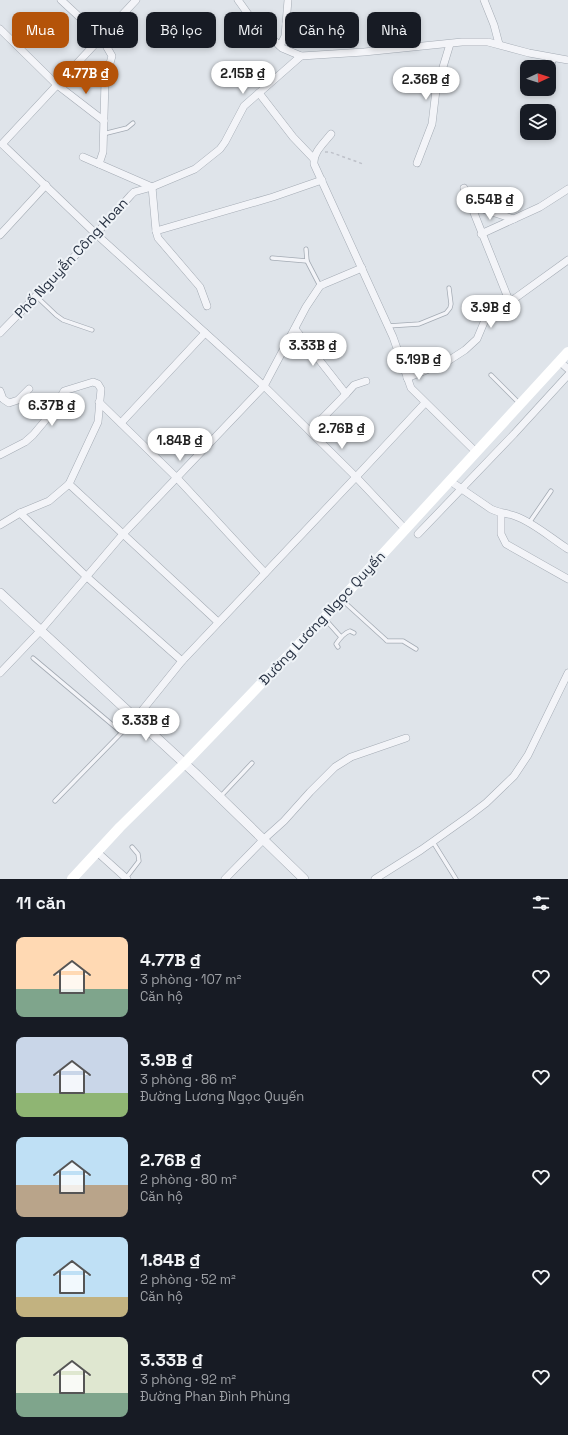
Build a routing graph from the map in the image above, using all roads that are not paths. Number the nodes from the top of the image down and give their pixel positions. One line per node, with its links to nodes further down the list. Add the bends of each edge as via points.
1 (61, 0): 8 (street)
2 (136, 0): 6 (street)
3 (238, 0): 13 (street, via 253,21)
4 (288, 0): 7 (street)
5 (484, 0): 12 (street)
6 (125, 12)
7 (287, 12)
8 (77, 15)
9 (0, 29): 21 (street)
10 (285, 36): 13 (street)
11 (450, 44): 12 (street); 16 (street); 30 (street, via 436,90 432,124)
12 (499, 44): 17 (street)
13 (280, 46): 16 (street)
14 (90, 48): 21 (street)
15 (107, 48): 23 (street, via 112,56 105,81)
16 (301, 56): 22 (street, Phố Nguyễn Công Hoan)
17 (552, 57): 18 (lane); 19 (lane); 20 (street)
18 (550, 60)
19 (551, 60)
20 (568, 60)
21 (56, 84): 23 (street); 27 (street)
22 (259, 93): 29 (street); 34 (street, Phố Nguyễn Công Hoan, via 241,110 220,149 195,168)
23 (104, 121): 25 (street)
24 (133, 123): 25 (lane, via 127,128)
25 (103, 134): 31 (street, via 103,152)
26 (331, 134): 29 (street)
27 (1, 142): 33 (street)
28 (83, 157): 31 (street)
29 (313, 158): 32 (street)
30 (417, 163)
31 (98, 164): 34 (street)
32 (322, 180): 39 (street); 47 (street)
33 (46, 185): 40 (street); 42 (street)
34 (152, 187): 39 (street); 40 (street, Phố Nguyễn Công Hoan, via 134,192)
35 (464, 188): 37 (street)
36 (568, 189): 38 (street, via 540,207)
37 (470, 205): 38 (street); 41 (street)
38 (514, 219): 41 (street)
39 (156, 231): 52 (street, via 159,242 200,287)
40 (96, 234): 50 (street, Phố Nguyễn Công Hoan); 57 (street)
41 (481, 234): 51 (street)
42 (0, 235)
43 (306, 249): 46 (lane)
44 (272, 258): 46 (lane)
45 (568, 260): 51 (street)
46 (307, 261): 48 (lane)
47 (362, 268): 48 (street); 53 (street)
48 (320, 286): 54 (street)
49 (449, 288): 53 (lane, via 451,304 446,313 419,324)
50 (36, 296): 55 (lane, via 63,320); 56 (street, Phố Nguyễn Công Hoan)
51 (510, 303): 63 (street, via 485,320 477,339 465,350 448,361)
52 (207, 306)
53 (388, 326): 63 (street)
54 (295, 329): 65 (street); 68 (street)
55 (92, 330)
56 (0, 333)
57 (204, 333): 65 (street); 72 (street)
58 (568, 352): 59 (main road, Đường Lương Ngọc Quyến)
59 (559, 361): 60 (street); 71 (main road, Đường Lương Ngọc Quyến)
60 (568, 369)
61 (491, 375): 71 (lane)
62 (568, 375): 80 (street)
63 (407, 378): 70 (street, via 411,388)
64 (366, 381): 68 (street, via 354,385)
65 (264, 386): 73 (street); 76 (street)
66 (29, 389): 67 (street, via 13,402 3,400)
67 (0, 391)
68 (346, 394): 73 (street)
69 (99, 402): 72 (street); 75 (street, via 100,389 98,384 93,382 64,391 54,410 33,435); 79 (street, via 98,422)
70 (425, 403): 74 (street); 77 (street)
71 (520, 404): 74 (main road, Đường Lương Ngọc Quyến)
72 (121, 423): 76 (street)
73 (310, 432): 77 (street)
74 (476, 452): 78 (main road, Đường Lương Ngọc Quyến)
75 (0, 455)
76 (177, 478): 87 (street); 90 (street)
77 (356, 478): 86 (street); 90 (street)
78 (450, 481): 80 (street); 86 (main road, Đường Lương Ngọc Quyến)
79 (69, 484): 82 (street, via 49,501); 87 (street)
80 (461, 488): 83 (street, via 490,509); 88 (street)
81 (551, 491): 84 (lane)
82 (20, 513): 85 (street); 91 (street)
83 (501, 513): 84 (street); 92 (street, via 501,534 506,544)
84 (529, 523): 89 (street)
85 (0, 525)
86 (405, 529): 94 (main road, Đường Lương Ngọc Quyến)
87 (124, 534): 91 (street); 96 (street)
88 (418, 534)
89 (568, 549)
90 (265, 573): 96 (street)
91 (87, 577): 97 (street); 103 (street)
92 (568, 579)
93 (0, 592): 97 (street)
94 (341, 599): 95 (main road, Đường Lương Ngọc Quyến); 101 (lane, via 385,639 403,641)
95 (324, 618): 99 (lane); 109 (main road, Đường Lương Ngọc Quyến)
96 (218, 622): 103 (street)
97 (41, 630): 104 (street); 106 (street)
98 (354, 633): 99 (lane, via 350,631)
99 (341, 637): 100 (lane, via 336,644)
100 (338, 647)
101 (416, 649)
102 (33, 658): 107 (lane)
103 (182, 661): 106 (street)
104 (0, 673)
105 (568, 673): 114 (street, via 528,755 514,776 477,811)
106 (136, 718): 107 (lane); 109 (street)
107 (121, 732): 112 (lane)
108 (406, 738): 113 (street, via 351,757 335,768)
109 (185, 763): 111 (street); 116 (main road, Đường Lương Ngọc Quyến)
110 (252, 763): 111 (lane)
111 (220, 797): 113 (street)
112 (55, 802)
113 (264, 839): 119 (street); 120 (street)
114 (432, 842): 121 (street); 122 (lane)
115 (132, 847): 117 (lane, via 138,854 139,861)
116 (98, 852): 117 (street); 118 (main road, Đường Lương Ngọc Quyến)
117 (127, 878)
118 (72, 879)
119 (225, 879)
120 (304, 879)
121 (375, 879)
122 (456, 879)

